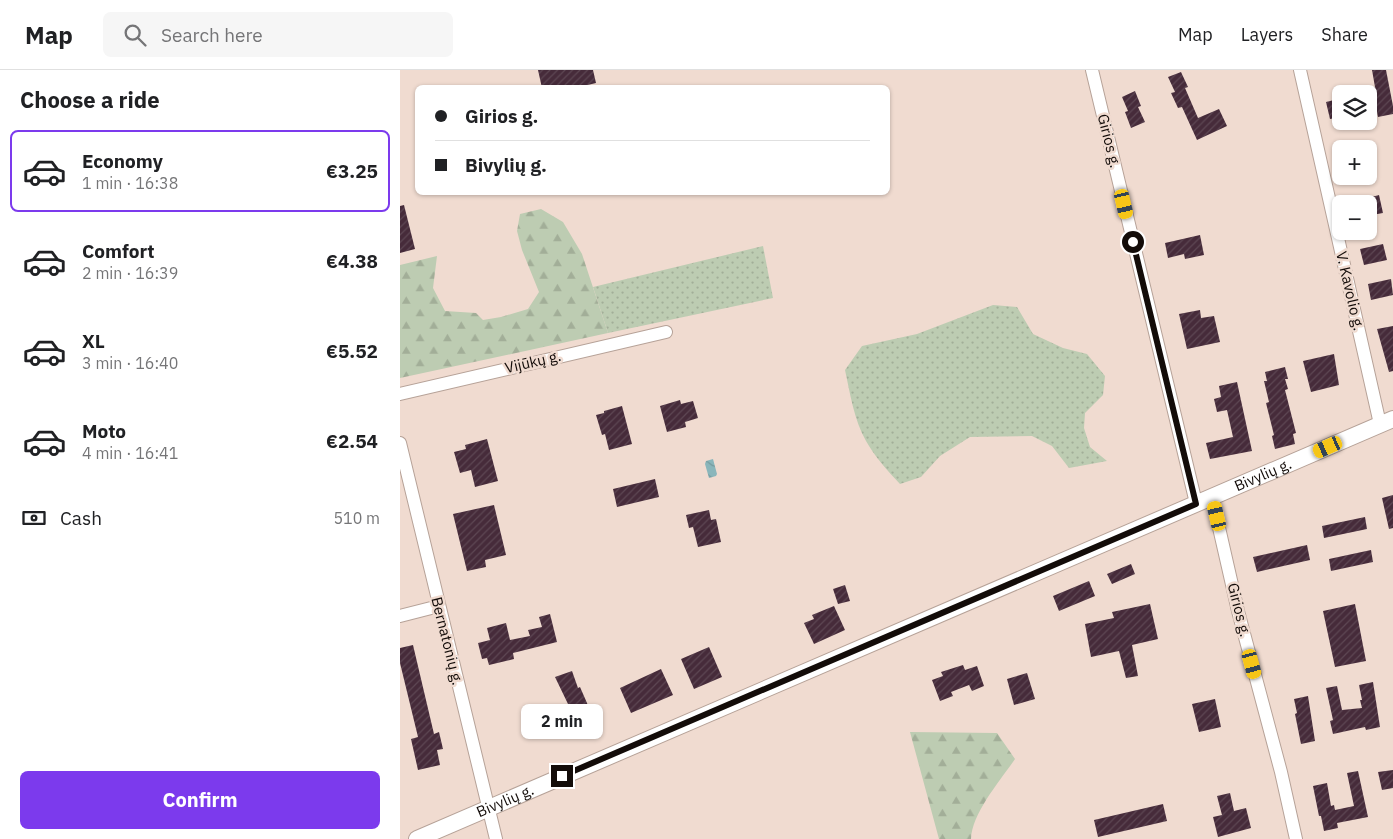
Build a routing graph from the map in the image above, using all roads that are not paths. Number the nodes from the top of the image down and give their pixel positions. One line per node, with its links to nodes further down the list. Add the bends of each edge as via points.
1 (1092, 70): 8 (street, Girios g.)
2 (1300, 70): 5 (street, V. Kavolio g.)
3 (666, 332): 4 (street, Vijūkų g.)
4 (400, 394)
5 (1387, 422): 7 (street, Bivylių g.)
6 (400, 443): 9 (street, Bernatonių g.)
7 (1212, 497): 8 (street, Bivylių g.); 14 (street, Girios g.)
8 (1196, 504): 11 (street, Bivylių g.)
9 (439, 606): 10 (street); 11 (street, Bernatonių g.)
10 (400, 616)
11 (488, 808): 12 (street, Bivylių g.); 13 (street, Bernatonių g.)
12 (418, 839)
13 (496, 839)
14 (1296, 839)

